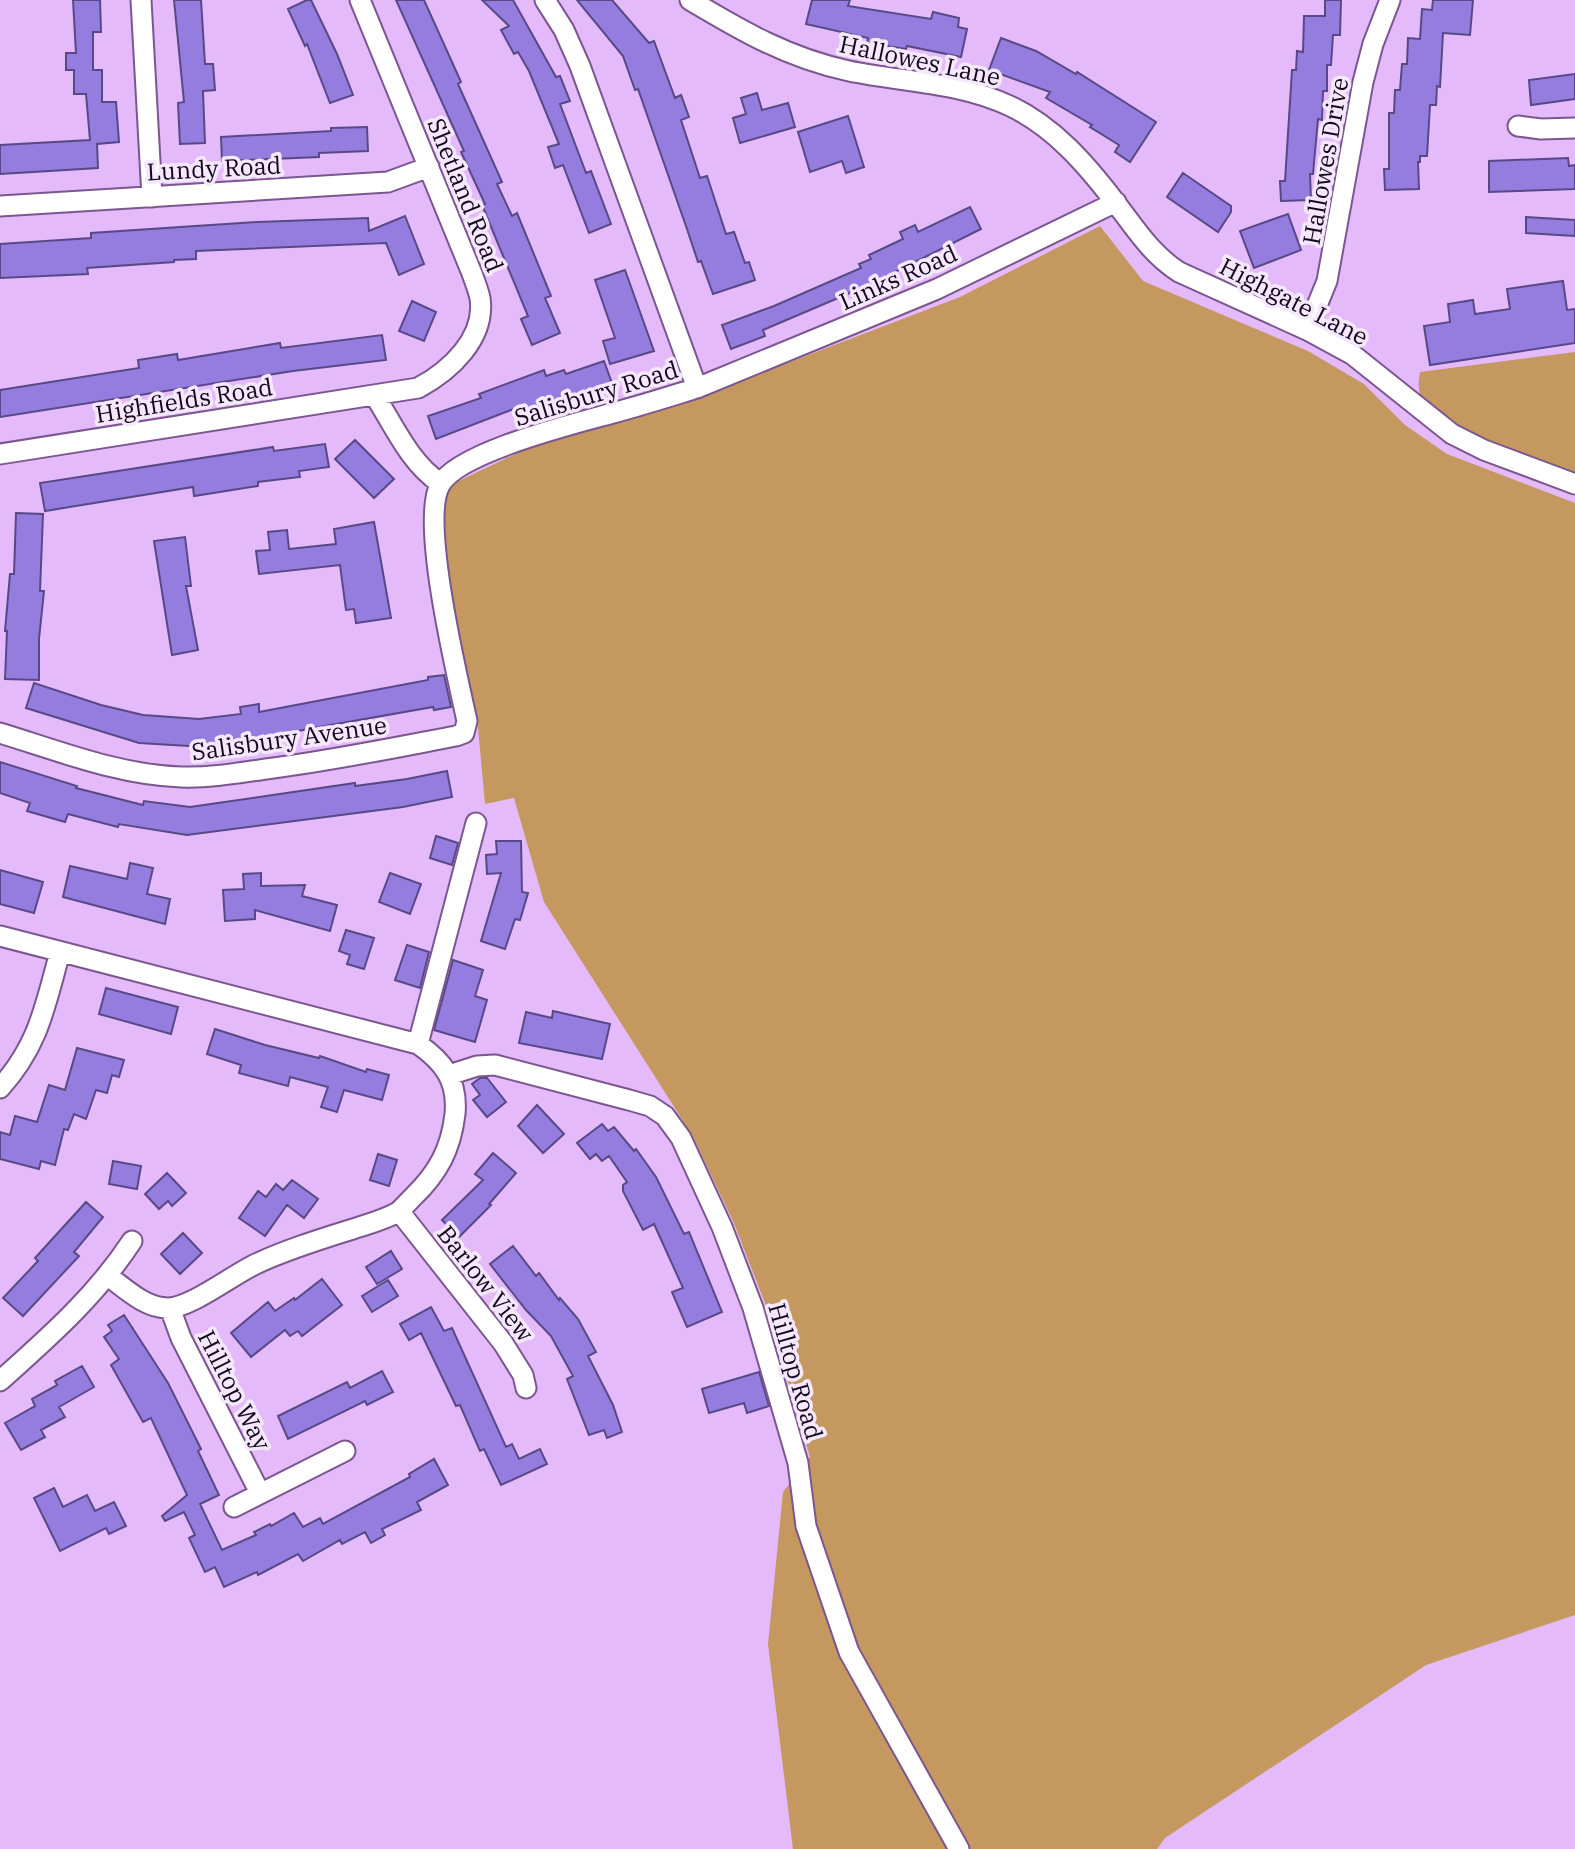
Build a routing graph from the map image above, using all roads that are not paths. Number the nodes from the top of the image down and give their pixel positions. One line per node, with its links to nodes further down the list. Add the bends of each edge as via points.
1 (141, 0): 9 (street)
2 (360, 0): 8 (street, Shetland Road)
3 (545, 0): 13 (street, Salisbury Road, via 580,66)
4 (690, 0): 10 (street, Hallowes Lane, via 776,49 814,62 975,93 1010,106 1068,146)
5 (1390, 0): 12 (street, Hallowes Drive, via 1363,82 1327,281)
6 (1518, 126): 7 (street)
7 (1575, 128)
8 (429, 167): 9 (street, Lundy Road, via 388,181); 14 (street, Shetland Road, via 480,297 477,327 466,348 437,378 418,388)
9 (152, 197): 11 (street, Lundy Road)
10 (1116, 202): 12 (street, Highgate Lane, via 1149,248 1172,268); 13 (street, Links Road, via 937,289)
11 (0, 206)
12 (1307, 330): 17 (street, Highgate Lane, via 1353,355 1452,434)
13 (697, 388): 16 (street, Salisbury Road, via 530,436 468,463)
14 (375, 396): 15 (street, Highfields Road); 16 (street, via 414,458)
15 (0, 454)
16 (440, 483): 18 (street, Salisbury Avenue, via 433,534 467,721 464,733 293,766 181,777 136,772)
17 (1575, 484)
18 (0, 733)
19 (476, 822): 22 (street)
20 (0, 936): 21 (street)
21 (60, 952): 22 (street); 24 (street, via 35,1038 18,1069)
22 (418, 1044): 23 (street, via 435,1056)
23 (449, 1075): 25 (street, via 456,1103 444,1159 430,1181); 34 (street, Hilltop Road, via 495,1065 629,1100 665,1116 681,1138 753,1308 798,1463 806,1526 849,1652)
24 (0, 1088)
25 (399, 1211): 28 (street, via 260,1262); 30 (street, Barlow View, via 503,1343 523,1374)
26 (132, 1241): 27 (street)
27 (108, 1276): 28 (street, via 153,1306); 29 (street)
28 (170, 1308): 32 (street, Hilltop Way)
29 (0, 1381)
30 (526, 1388)
31 (345, 1451): 32 (street)
32 (260, 1493): 33 (street)
33 (234, 1507)
34 (959, 1849)

